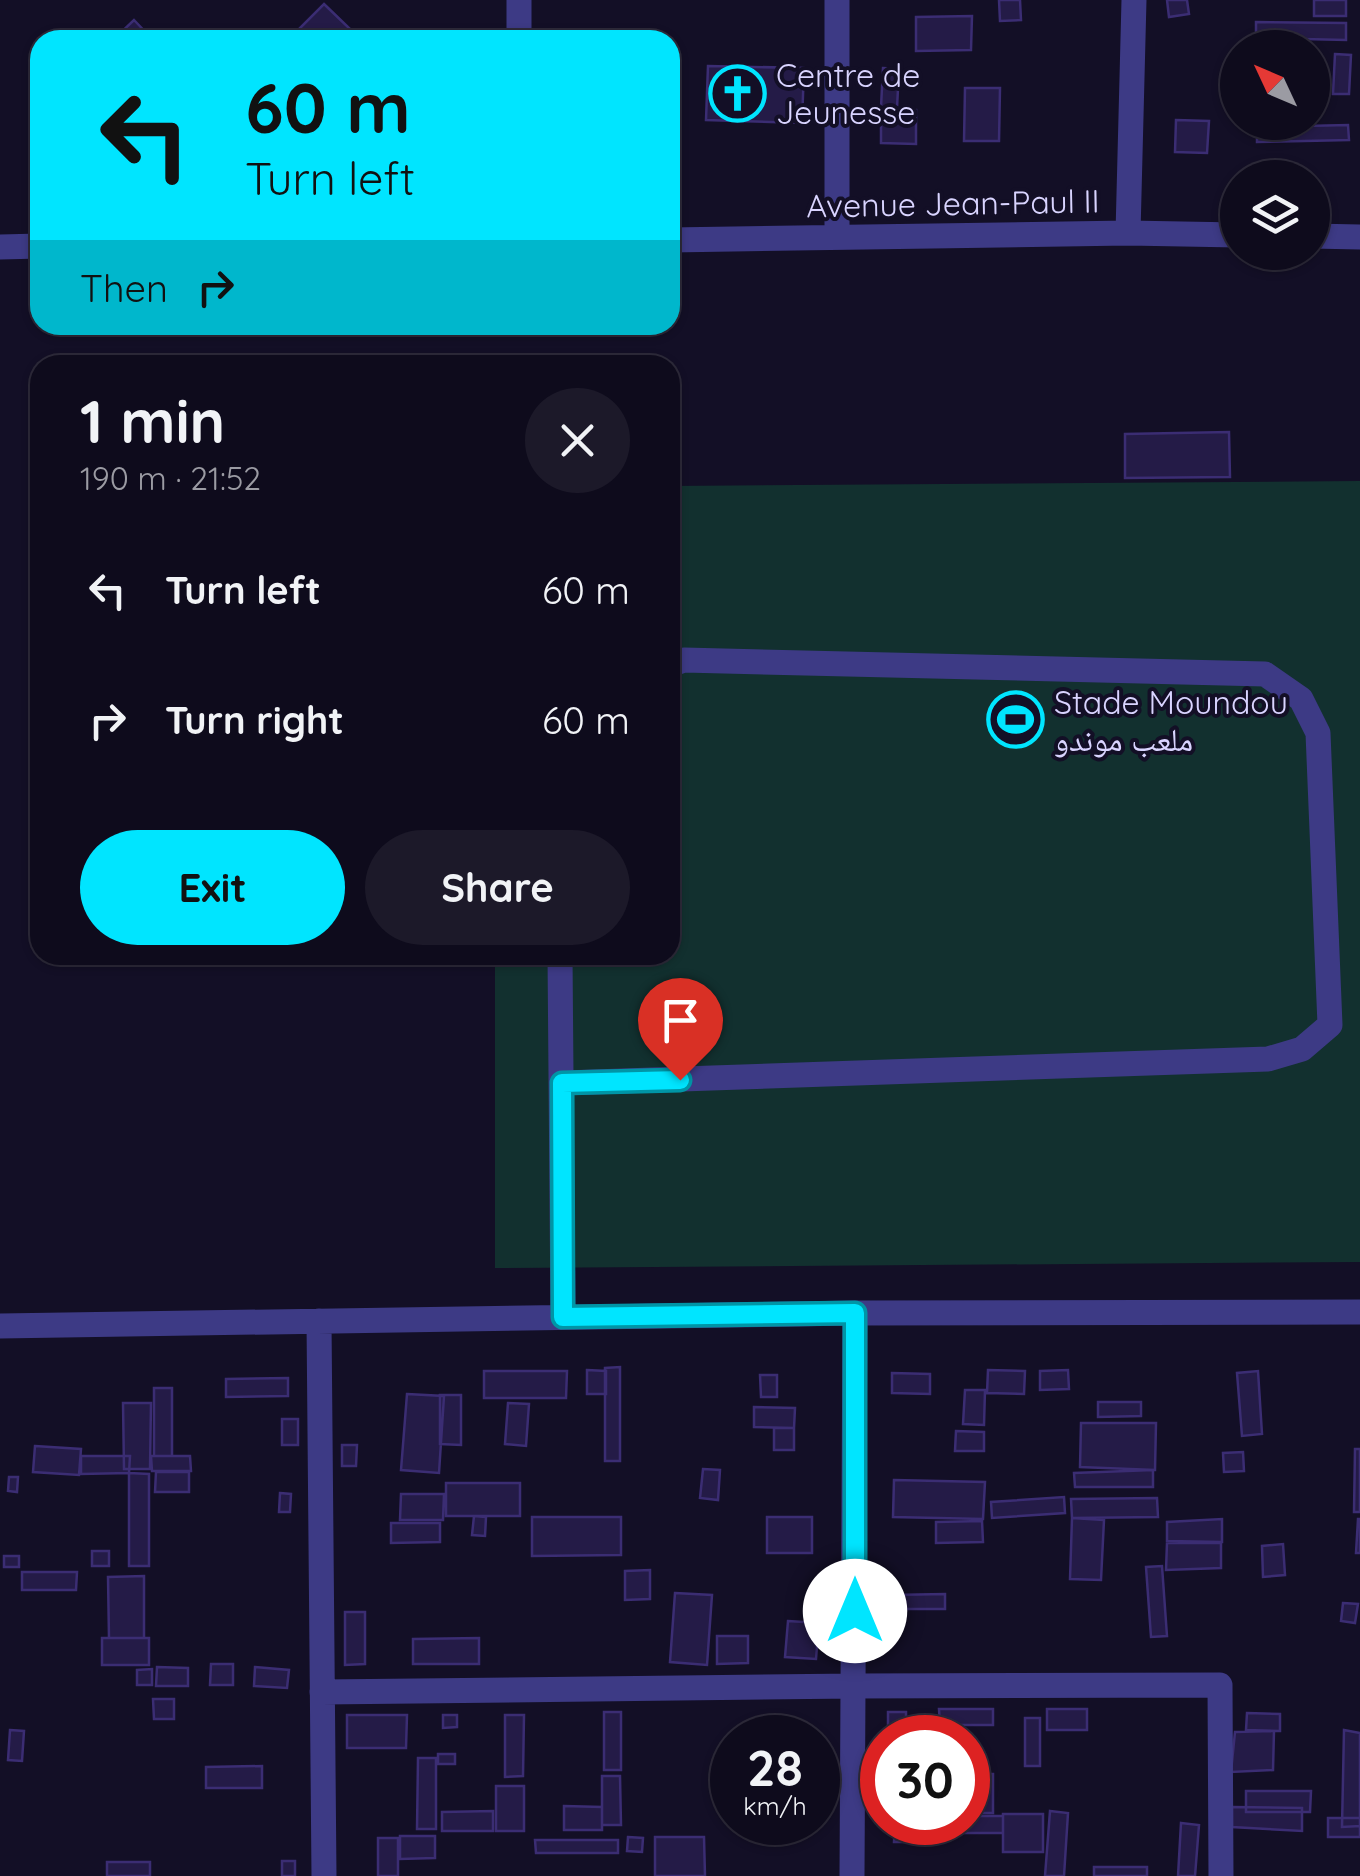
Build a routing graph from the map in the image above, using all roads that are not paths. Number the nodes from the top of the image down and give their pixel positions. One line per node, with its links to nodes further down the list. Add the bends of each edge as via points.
1 (519, 0): 4 (street)
2 (837, 0): 9 (street)
3 (1134, 0): 5 (street)
4 (519, 30)
5 (1128, 233): 6 (street, Avenue Jean-Paul II); 9 (street, Avenue Jean-Paul II)
6 (1220, 235)
7 (1330, 236): 8 (street)
8 (1360, 237)
9 (838, 238): 10 (street, Avenue Jean-Paul II)
10 (680, 240)
11 (0, 246): 12 (street)
12 (30, 246)
13 (680, 661): 15 (street, via 1266,674 1302,699 1318,733 1330,1026 1302,1049 1268,1060)
14 (560, 965): 15 (street)
15 (562, 1083): 18 (street)
16 (1360, 1312): 17 (street)
17 (855, 1313): 18 (street); 21 (street)
18 (563, 1317): 19 (street)
19 (318, 1322): 20 (street); 22 (street)
20 (0, 1326)
21 (855, 1686): 22 (street); 24 (street); 25 (street, via 1220,1684)
22 (322, 1692): 23 (street)
23 (324, 1876)
24 (852, 1876)
25 (1221, 1876)

